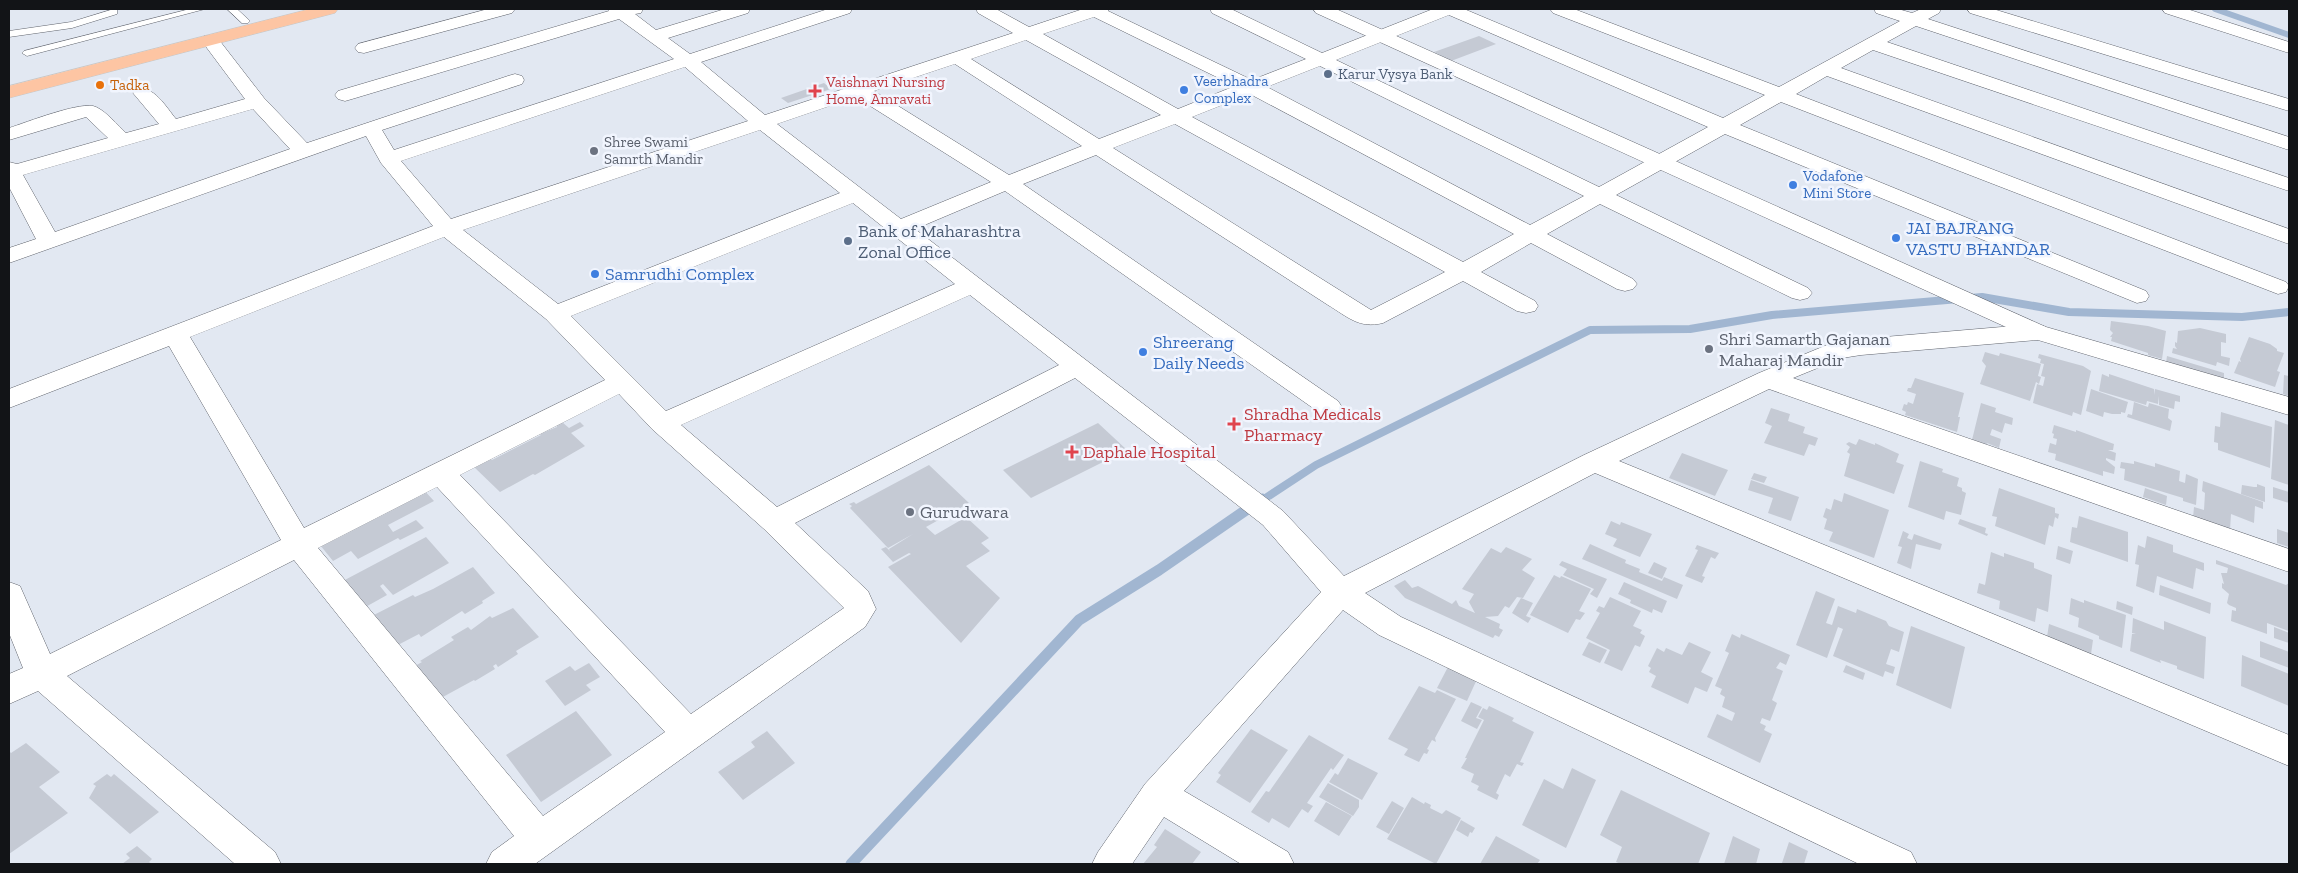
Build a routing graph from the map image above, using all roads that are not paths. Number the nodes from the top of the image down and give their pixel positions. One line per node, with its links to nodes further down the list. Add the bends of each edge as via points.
1 (200, 9): 29 (lane)
2 (292, 9): 19 (main road)
3 (329, 9): 25 (main road)
4 (506, 9): 27 (street)
5 (742, 9): 24 (street)
6 (844, 9): 32 (street)
7 (984, 9): 21 (street)
8 (1096, 9): 21 (street); 36 (street)
9 (1218, 9): 31 (street)
10 (1322, 9): 23 (street)
11 (1449, 9): 23 (street); 47 (street)
12 (1558, 9): 40 (street)
13 (1882, 9): 20 (street)
14 (1933, 9): 20 (street)
15 (1976, 9): 43 (street)
16 (2171, 9): 28 (street)
17 (624, 10): 24 (street); 41 (street)
18 (114, 12): 22 (lane, via 72,25)
19 (239, 15): 35 (main road)
20 (1914, 19): 26 (street); 51 (street)
21 (1028, 33): 30 (street); 44 (street)
22 (9, 34)
23 (1384, 35): 31 (street); 55 (street)
24 (654, 36): 32 (street)
25 (210, 40): 38 (main road); 42 (street)
26 (1871, 43): 33 (street); 58 (street)
27 (364, 48)
28 (2289, 48)
29 (27, 53)
30 (956, 58): 37 (street); 52 (street)
31 (1323, 58): 36 (street); 60 (street)
32 (686, 59): 45 (street); 54 (street)
33 (1825, 69): 40 (street); 64 (street)
34 (515, 80): 48 (street)
35 (9, 82)
36 (1250, 86): 44 (street); 63 (street)
37 (858, 90): 45 (street); 57 (street)
38 (9, 92)
39 (143, 93): 46 (street)
40 (1780, 94): 47 (street); 70 (street)
41 (345, 95)
42 (257, 102): 46 (street); 53 (street)
43 (2289, 105)
44 (1176, 116): 52 (street); 67 (street)
45 (762, 122): 59 (street); 61 (street)
46 (172, 126): 50 (street)
47 (1724, 126): 55 (street); 72 (street)
48 (370, 127): 53 (street); 54 (street)
49 (9, 134): 50 (street, via 90,111)
50 (122, 140): 56 (street)
51 (2289, 144)
52 (1097, 147): 57 (street); 67 (street, via 1365,317 1374,318)
53 (304, 151): 65 (street)
54 (388, 159): 61 (street)
55 (1661, 161): 60 (street); 75 (street)
56 (10, 170): 65 (street)
57 (1007, 183): 62 (street); 82 (street)
58 (2289, 185)
59 (855, 195): 62 (street); 74 (street)
60 (1600, 195): 63 (street); 71 (street)
61 (447, 228): 74 (street); 76 (street)
62 (898, 228): 69 (street)
63 (1530, 234): 67 (street); 68 (street)
64 (2289, 237)
65 (48, 242): 66 (street)
66 (9, 256)
67 (1463, 272): 73 (street)
68 (1625, 284)
69 (972, 285): 77 (street); 83 (street)
70 (2278, 287)
71 (1800, 293)
72 (2137, 296)
73 (1526, 306)
74 (555, 314): 79 (street)
75 (2038, 332): 78 (street, via 1836,351); 81 (street)
76 (175, 334): 80 (street); 87 (street)
77 (1077, 366): 86 (street); 89 (street, via 1273,518)
78 (1768, 379): 84 (street); 88 (street)
79 (622, 382): 83 (street); 85 (street)
80 (9, 399)
81 (2289, 406)
82 (1329, 407)
83 (662, 423): 86 (street)
84 (1594, 462): 89 (street); 94 (street)
85 (441, 473): 87 (street); 93 (street)
86 (774, 521): 93 (street, via 857,600 860,609 854,618)
87 (299, 545): 91 (street); 96 (street)
88 (2289, 561)
89 (1340, 592): 95 (street); 101 (street, via 1390,626)
90 (9, 594): 91 (street)
91 (42, 674): 92 (street); 97 (street)
92 (9, 690)
93 (689, 735): 96 (street)
94 (2289, 750)
95 (1158, 795): 99 (street); 100 (street)
96 (540, 840): 98 (street)
97 (262, 864)
98 (505, 864)
99 (1111, 864)
100 (1275, 864)
101 (1898, 864)

